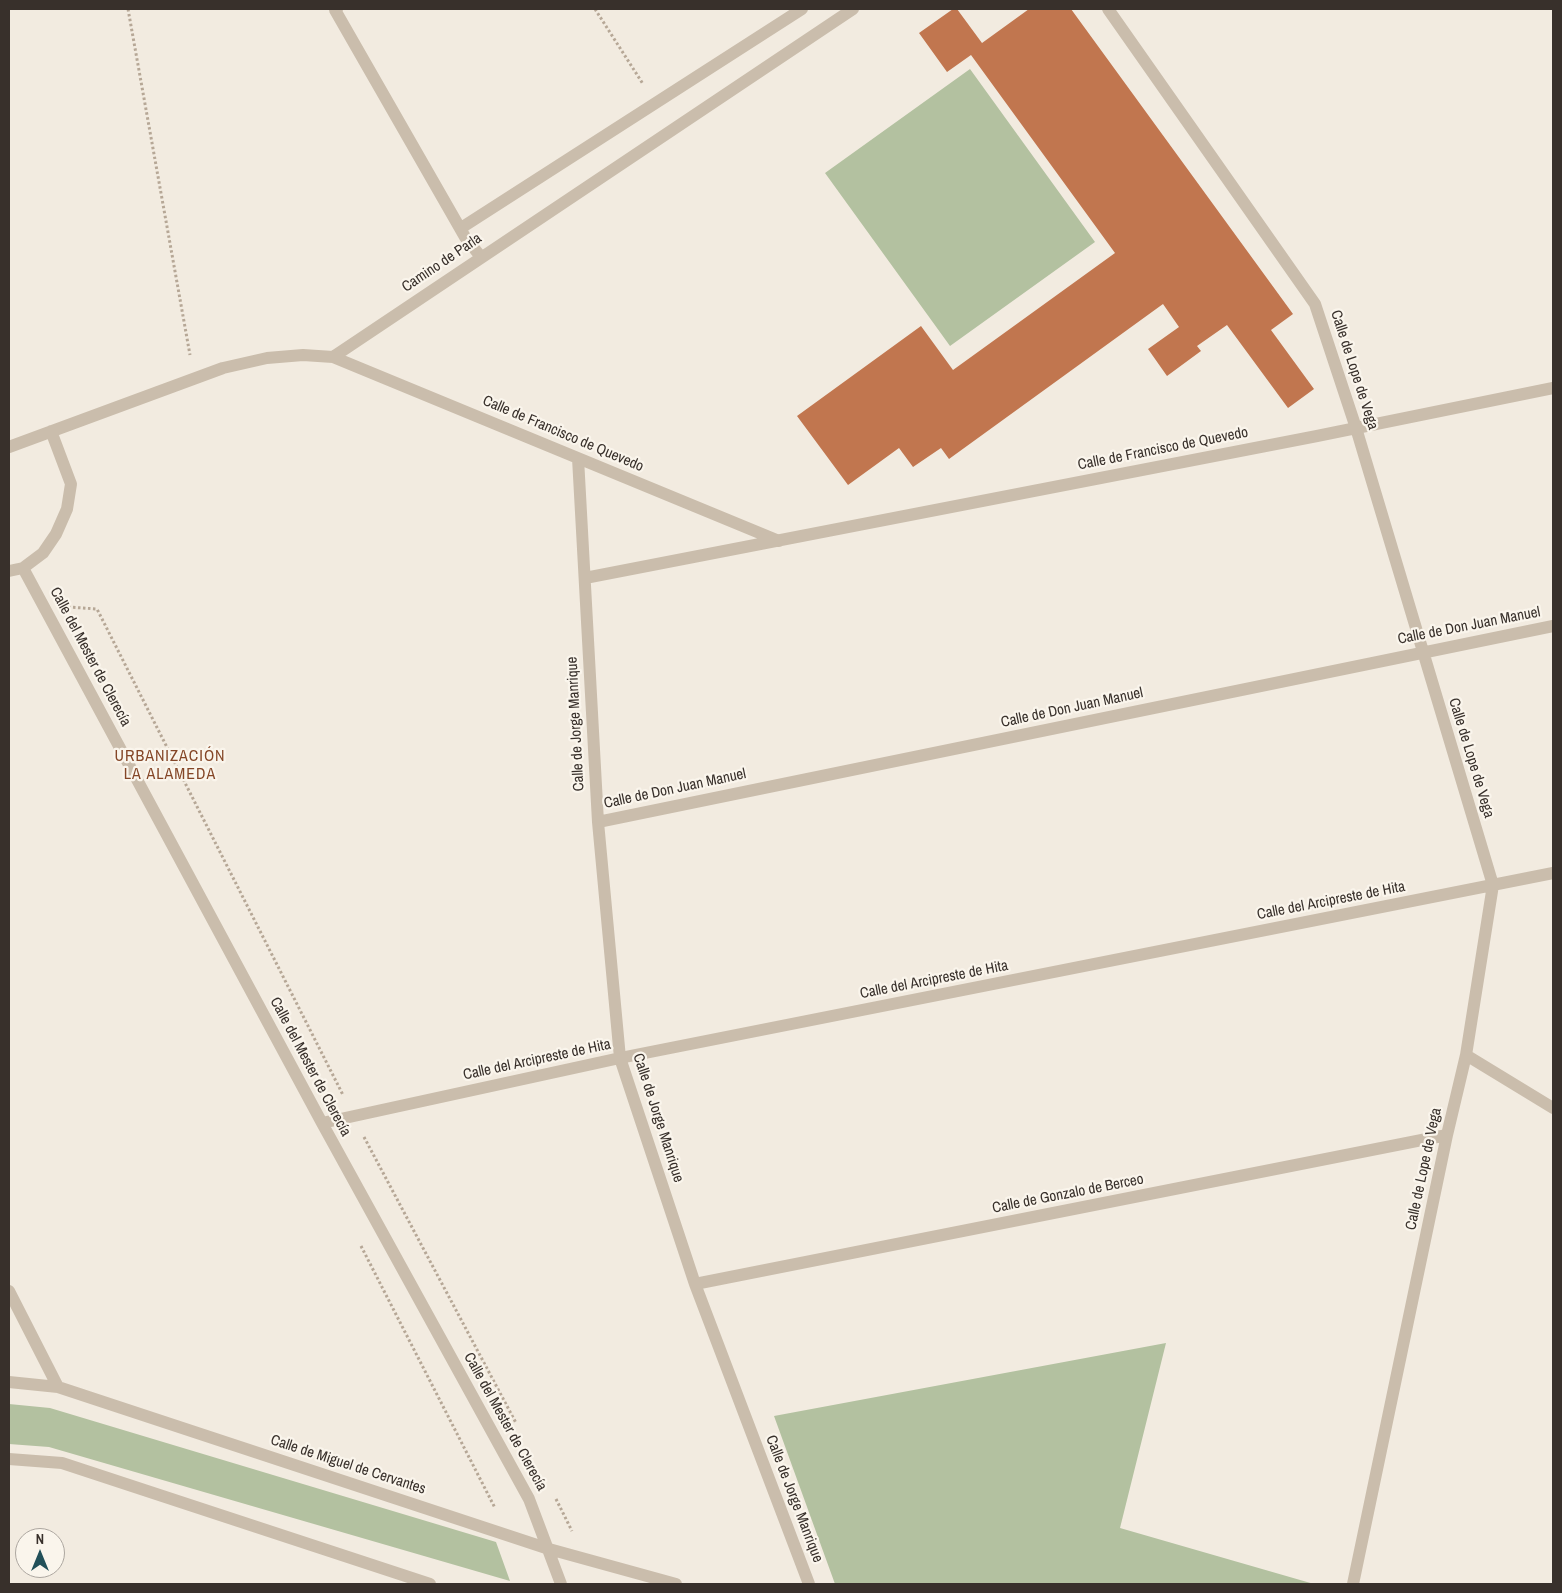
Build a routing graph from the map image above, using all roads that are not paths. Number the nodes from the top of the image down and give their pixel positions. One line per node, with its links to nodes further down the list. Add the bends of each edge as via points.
1 (337, 9): 5 (street, via 334,10)
2 (802, 9): 5 (street)
3 (853, 9): 6 (street, Camino de Parla)
4 (1108, 9): 9 (street, Calle de Lope de Vega, via 1315,304)
5 (460, 228): 6 (street)
6 (481, 257): 7 (street, Camino de Parla)
7 (333, 357): 10 (street, via 267,358 224,368); 12 (street, Calle de Francisco de Quevedo)
8 (1553, 388): 9 (street, Calle de Francisco de Quevedo)
9 (1356, 428): 13 (street, Calle de Francisco de Quevedo); 18 (street, Calle de Lope de Vega)
10 (51, 431): 11 (street); 14 (street, via 71,484 67,510 43,553)
11 (9, 447)
12 (578, 458): 13 (street, Calle de Francisco de Quevedo); 16 (street, Calle de Jorge Manrique)
13 (779, 541): 16 (street, Calle de Francisco de Quevedo)
14 (24, 568): 15 (street); 25 (street, Calle del Mester de Clerecía)
15 (9, 571)
16 (585, 578): 19 (street, Calle de Jorge Manrique)
17 (1553, 626): 18 (street, Calle de Don Juan Manuel)
18 (1422, 652): 19 (street, Calle de Don Juan Manuel); 21 (street, Calle de Lope de Vega)
19 (598, 822): 23 (street, Calle de Jorge Manrique)
20 (1553, 873): 21 (street, Calle del Arcipreste de Hita)
21 (1493, 885): 22 (street, Calle de Lope de Vega); 23 (street, Calle del Arcipreste de Hita)
22 (1466, 1055): 24 (street); 26 (street, Calle de Lope de Vega)
23 (620, 1058): 25 (street, Calle del Arcipreste de Hita); 27 (street, Calle de Jorge Manrique)
24 (1553, 1108)
25 (322, 1123): 32 (street, Calle del Mester de Clerecía, via 529,1499)
26 (1447, 1134): 27 (street, Calle de Gonzalo de Berceo); 37 (street, Calle de Lope de Vega)
27 (695, 1284): 36 (street, Calle de Jorge Manrique)
28 (9, 1291): 30 (street)
29 (9, 1382): 30 (street, Calle de Miguel de Cervantes)
30 (58, 1388): 32 (street, Calle de Miguel de Cervantes)
31 (9, 1459): 33 (street, via 62,1463)
32 (549, 1549): 34 (street, Calle del Mester de Clerecía); 35 (street, Calle de Miguel de Cervantes)
33 (430, 1584)
34 (561, 1584)
35 (676, 1584)
36 (809, 1584)
37 (1353, 1584)

